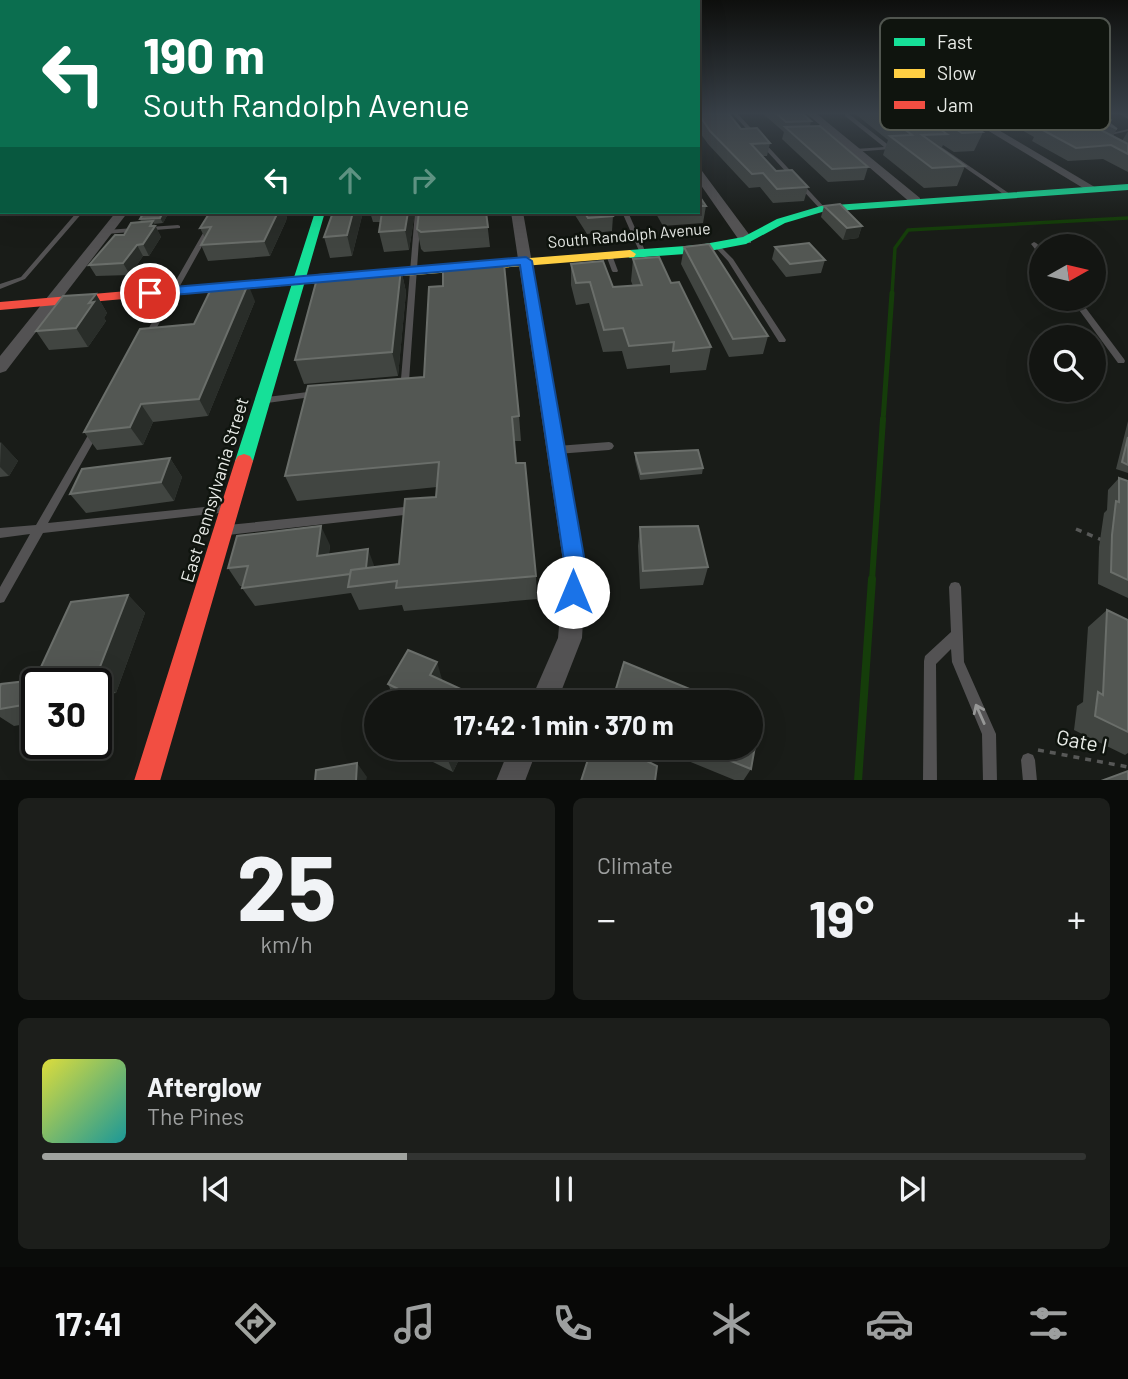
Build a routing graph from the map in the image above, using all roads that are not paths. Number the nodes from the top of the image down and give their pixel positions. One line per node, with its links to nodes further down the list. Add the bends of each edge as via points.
1 (768, 149): 11 (lane)
2 (873, 149): 5 (lane)
3 (942, 149): 9 (lane)
4 (1024, 149): 8 (street)
5 (855, 151): 10 (street)
6 (700, 179): 21 (street)
7 (1128, 187): 8 (street, South Randolph Avenue)
8 (1091, 189): 9 (street, South Randolph Avenue)
9 (1008, 195): 10 (street, South Randolph Avenue)
10 (916, 201): 11 (street, South Randolph Avenue)
11 (823, 209): 21 (street, South Randolph Avenue, via 781,221)
12 (78, 214): 29 (lane, via 23,278)
13 (120, 214): 20 (street)
14 (217, 214): 30 (lane)
15 (319, 214): 28 (street, East Pennsylvania Street)
16 (418, 214): 26 (lane)
17 (517, 214): 25 (street)
18 (626, 214): 23 (lane)
19 (178, 227): 20 (lane)
20 (106, 232): 31 (street)
21 (746, 240): 22 (street, South Randolph Avenue)
22 (717, 246): 23 (street, South Randolph Avenue); 34 (lane, via 731,260)
23 (643, 253): 24 (street, South Randolph Avenue)
24 (609, 255): 25 (street, South Randolph Avenue); 27 (lane)
25 (526, 261): 26 (street, South Randolph Avenue); 43 (street)
26 (415, 270): 28 (street, South Randolph Avenue); 38 (lane, via 405,381)
27 (615, 271)
28 (299, 279): 30 (street, South Randolph Avenue); 40 (street, East Pennsylvania Street)
29 (0, 287)
30 (174, 290): 31 (street, South Randolph Avenue); 35 (lane)
31 (52, 301): 32 (street, South Randolph Avenue); 37 (street)
32 (0, 306)
33 (1085, 312): 36 (lane)
34 (782, 340)
35 (140, 350)
36 (1121, 361)
37 (0, 367)
38 (384, 386)
39 (321, 394): 40 (lane)
40 (262, 401): 44 (street, East Pennsylvania Street)
41 (100, 422): 46 (lane)
42 (609, 446): 43 (lane)
43 (557, 450): 52 (street, via 576,568 570,638)
44 (229, 508): 46 (lane); 47 (street, East Pennsylvania Street)
45 (404, 511): 47 (lane)
46 (39, 529): 48 (lane); 50 (lane)
47 (223, 530): 55 (street, East Pennsylvania Street)
48 (0, 533)
49 (955, 587): 51 (lane)
50 (0, 598)
51 (957, 634): 57 (lane, via 930,661); 58 (lane, one-way to 51, via 989,734 958,662)
52 (548, 690)
53 (1030, 755): 59 (lane)
54 (518, 760): 56 (street)
55 (147, 780)
56 (510, 780)
57 (930, 780)
58 (990, 780)
59 (1030, 780)

